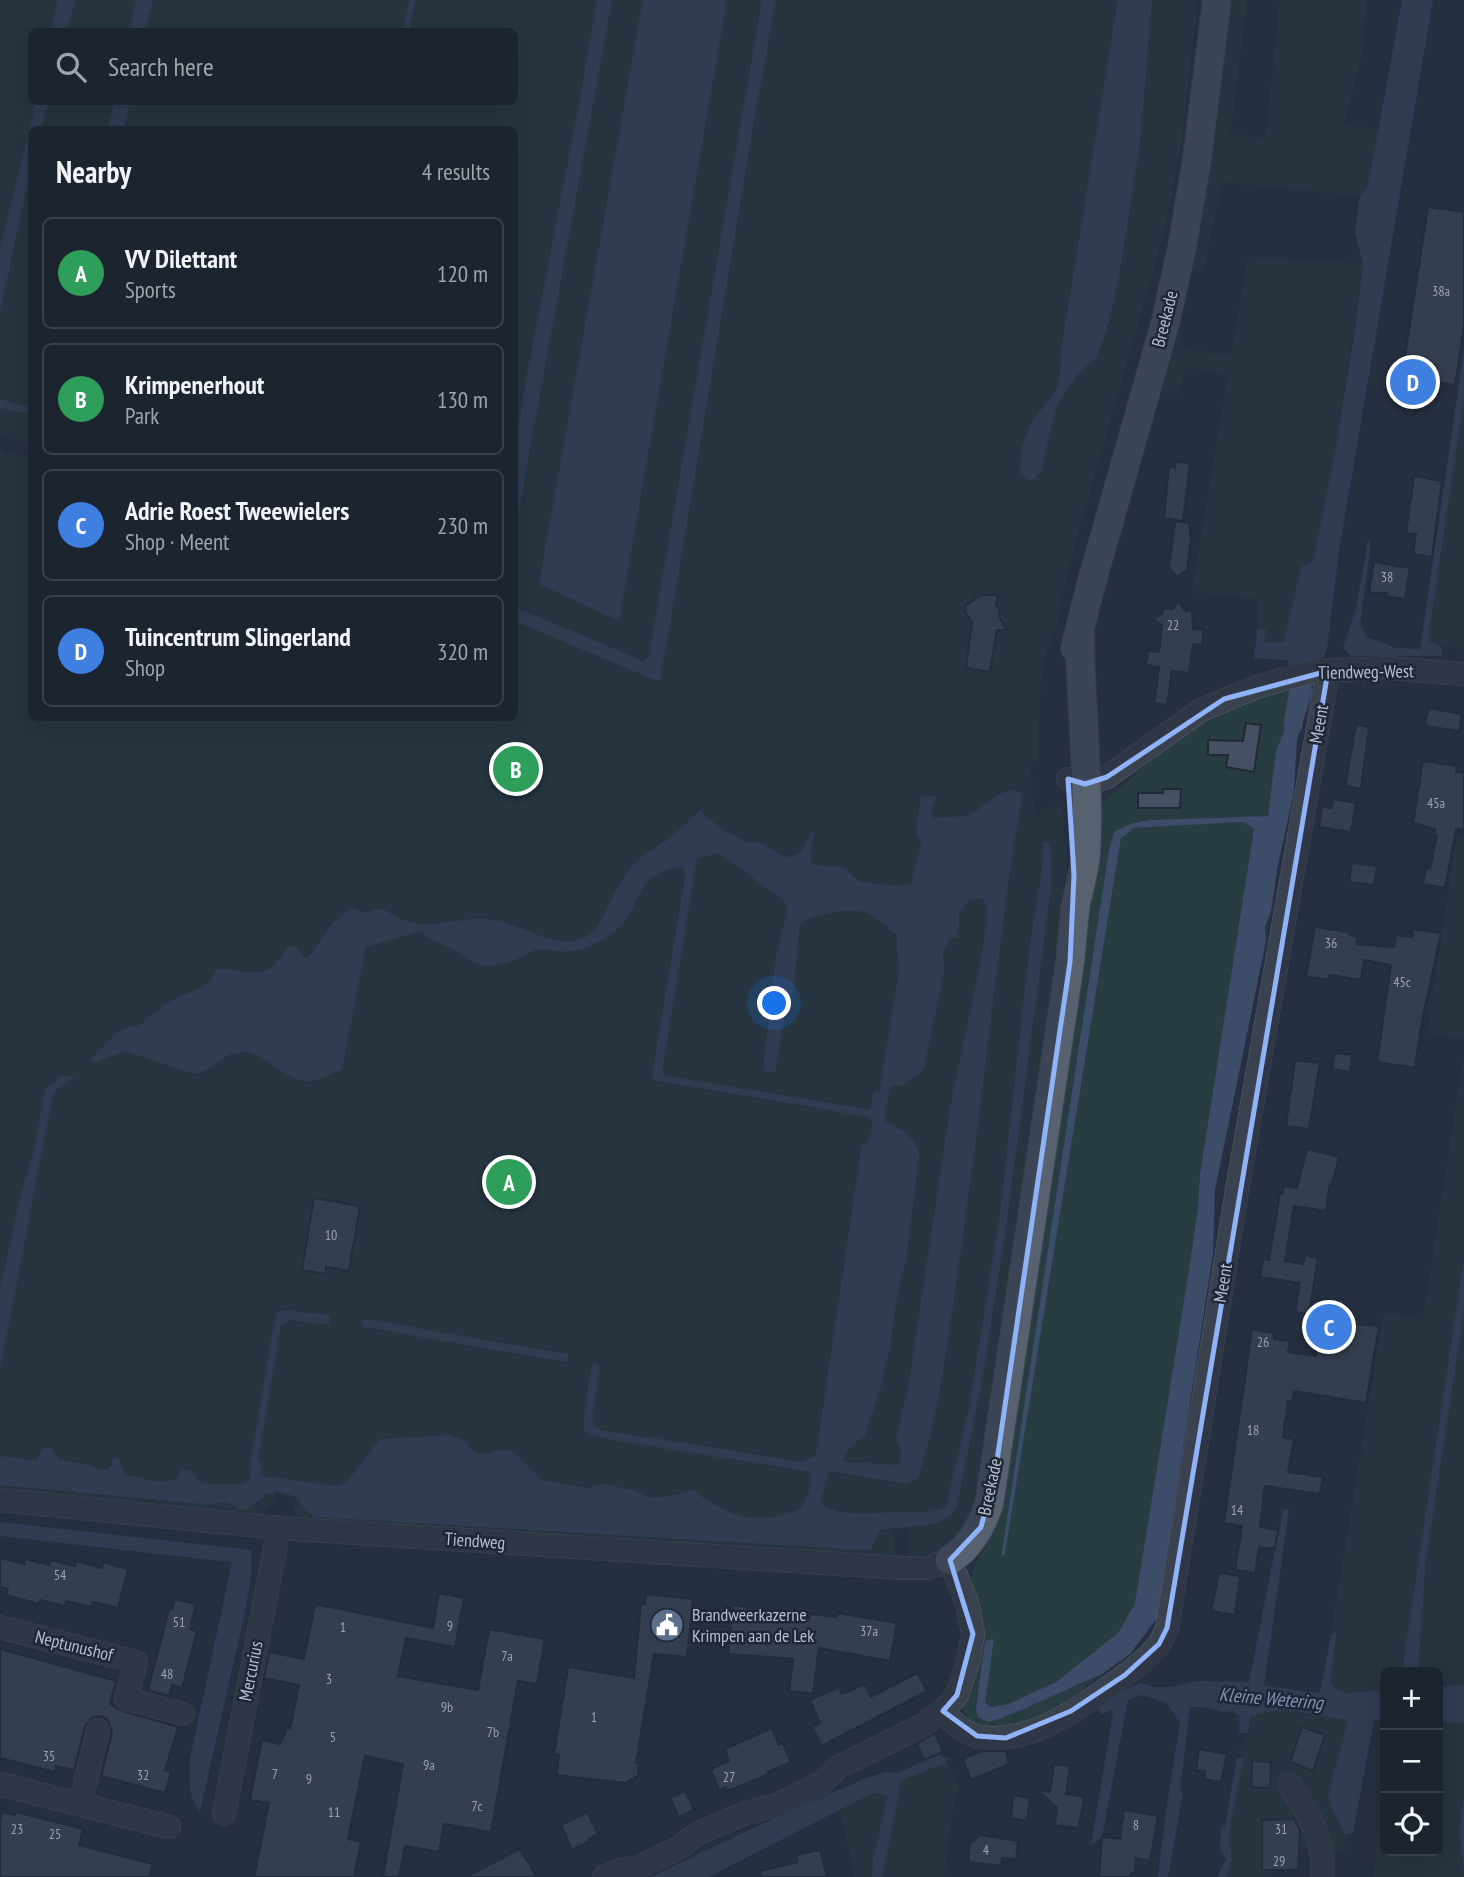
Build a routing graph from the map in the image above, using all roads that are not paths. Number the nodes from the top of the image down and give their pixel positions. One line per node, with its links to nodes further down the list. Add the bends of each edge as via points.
1 (1217, 0): 4 (main road, Breekade, via 1179,260 1080,631)
2 (1321, 671): 3 (street, Tiendweg-West, via 1387,668); 4 (street, Tiendweg-West, via 1256,687 1213,705 1178,724 1124,765); 9 (street, Meent, via 1167,1628 1159,1644 1125,1675 1039,1729 1006,1738 977,1736 953,1723)
3 (1464, 674)
4 (1076, 772): 7 (main road, Breekade, via 1076,905 1070,962 991,1494 981,1527)
5 (0, 1500): 6 (street, Tiendweg)
6 (279, 1528): 7 (street, Tiendweg, via 901,1568 926,1568); 15 (street, Mercurius)
7 (950, 1560): 9 (street, via 973,1633 961,1685)
8 (0, 1627): 10 (street, Neptunushof, via 135,1662 126,1699)
9 (943, 1711): 17 (street, via 838,1767 822,1783 777,1805 698,1833 639,1867)
10 (183, 1714)
11 (98, 1730): 14 (street)
12 (0, 1784): 14 (street)
13 (1289, 1784): 18 (street, via 1307,1810 1324,1860)
14 (80, 1804): 16 (street)
15 (223, 1814)
16 (169, 1827)
17 (604, 1877)
18 (1322, 1877)

